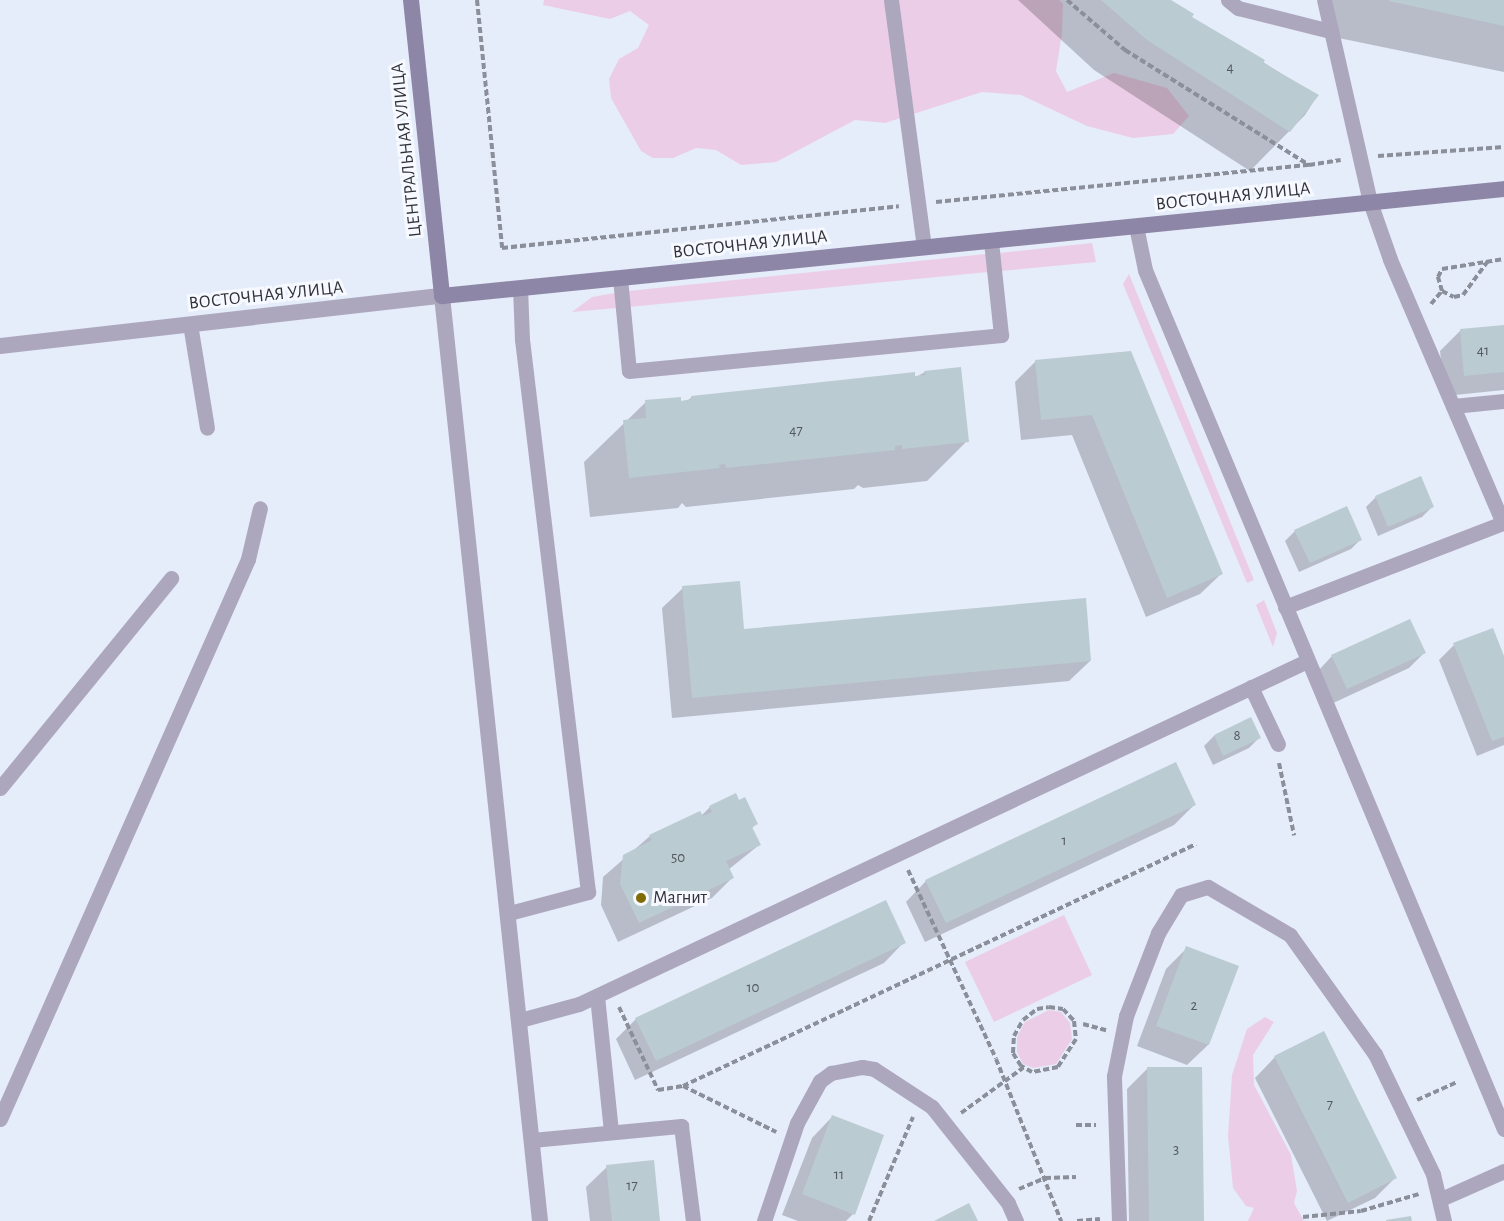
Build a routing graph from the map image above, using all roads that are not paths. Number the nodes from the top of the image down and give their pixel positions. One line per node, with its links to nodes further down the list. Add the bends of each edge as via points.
1 (411, 0): 13 (main road, ЦЕНТРАЛЬНАЯ УЛИЦА)
2 (891, 0): 10 (lane)
3 (1227, 0): 5 (lane, via 1238,8)
4 (1324, 0): 5 (lane)
5 (1330, 31): 7 (lane)
6 (1504, 189): 7 (main road, ВОСТОЧНАЯ УЛИЦА)
7 (1370, 202): 8 (main road, ВОСТОЧНАЯ УЛИЦА); 17 (lane)
8 (1136, 226): 9 (main road, ВОСТОЧНАЯ УЛИЦА); 22 (lane, via 1145,270)
9 (992, 241): 10 (main road, ВОСТОЧНАЯ УЛИЦА); 11 (lane, via 1001,335 629,371)
10 (924, 247): 11 (main road, ВОСТОЧНАЯ УЛИЦА)
11 (620, 278): 12 (main road, ВОСТОЧНАЯ УЛИЦА)
12 (520, 288): 13 (main road, ВОСТОЧНАЯ УЛИЦА); 27 (lane, via 522,339 588,892)
13 (442, 296): 14 (street, ВОСТОЧНАЯ УЛИЦА); 27 (street)
14 (190, 324): 15 (street, ВОСТОЧНАЯ УЛИЦА); 18 (lane)
15 (0, 346)
16 (1504, 401): 17 (lane)
17 (1453, 406): 20 (lane)
18 (207, 428)
19 (260, 508): 30 (lane, via 248,559)
20 (1504, 522): 22 (lane)
21 (171, 578): 26 (lane)
22 (1285, 608): 23 (lane)
23 (1307, 661): 24 (lane); 31 (lane)
24 (1251, 687): 25 (lane); 28 (lane)
25 (1278, 744)
26 (0, 788)
27 (509, 913): 29 (street)
28 (597, 996): 29 (lane); 32 (lane)
29 (520, 1020): 33 (street)
30 (0, 1119)
31 (1504, 1129)
32 (610, 1131): 33 (lane); 37 (lane, via 681,1126)
33 (532, 1140): 36 (street)
34 (1504, 1171): 35 (lane)
35 (1440, 1193): 40 (lane, via 1375,1054 1290,935 1217,891 1198,887 1181,895 1158,933 1126,1016 1114,1076); 41 (lane)
36 (540, 1221)
37 (693, 1221)
38 (764, 1221): 39 (lane, via 792,1139 825,1076 862,1067 874,1069 932,1107 1002,1196)
39 (1016, 1221)
40 (1119, 1221)
41 (1444, 1221)

